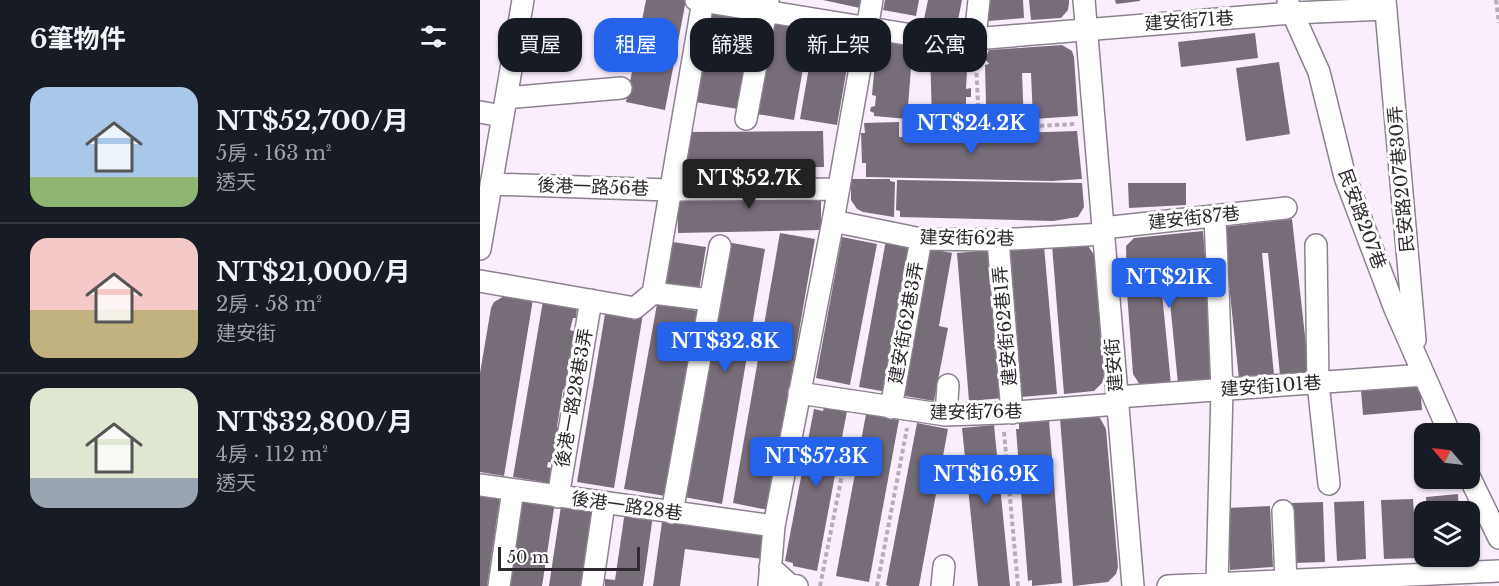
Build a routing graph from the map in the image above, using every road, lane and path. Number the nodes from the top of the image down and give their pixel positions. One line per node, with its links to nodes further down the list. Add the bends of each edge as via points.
1 (522, 0): 19 (street)
2 (872, 0): 11 (street)
3 (979, 0): 12 (street)
4 (1084, 0): 14 (street, 建安街)
5 (1496, 0): 13 (path)
6 (700, 1): 8 (street, 建安街71巷); 27 (street)
7 (1385, 4): 9 (street, 建安街71巷); 41 (street, 民安路207巷30弄)
8 (767, 6): 10 (street, 建安街71巷); 21 (street)
9 (1289, 7): 14 (street, 建安街71巷); 41 (street, 民安路207巷, via 1319,72 1345,177)
10 (824, 18)
11 (869, 18)
12 (977, 18)
13 (1499, 23)
14 (1086, 29): 15 (street, 建安街71巷); 22 (street, 建安街)
15 (987, 37)
16 (859, 72): 26 (street)
17 (976, 72): 23 (path)
18 (621, 88): 19 (street)
19 (504, 107): 20 (street); 25 (street)
20 (480, 112)
21 (746, 119)
22 (1094, 123): 23 (path); 31 (street, 建安街)
23 (979, 129): 24 (path)
24 (905, 133)
25 (491, 184): 27 (street, 後港一路56巷); 36 (street)
26 (838, 189): 27 (street, 後港一路56巷); 30 (street)
27 (669, 190): 38 (street)
28 (1286, 208): 29 (street, 建安街87巷)
29 (1215, 216): 31 (street, 建安街87巷); 44 (street)
30 (833, 220): 32 (street, 建安街62巷); 45 (street)
31 (1103, 231): 33 (street, 建安街62巷); 46 (street, 建安街)
32 (921, 238): 33 (street, 建安街62巷); 47 (street, 建安街62巷3弄)
33 (998, 240): 48 (street, 建安街62巷1弄)
34 (1316, 245): 42 (street)
35 (720, 246): 40 (street)
36 (480, 249)
37 (480, 281): 39 (street)
38 (653, 293): 39 (street, via 635,308); 40 (street)
39 (591, 300): 56 (street, 後港一路28巷3弄)
40 (710, 300): 59 (street)
41 (1420, 367): 42 (street, 建安街101巷); 50 (street, 民安路207巷)
42 (1318, 383): 44 (street, 建安街101巷); 52 (street)
43 (948, 385): 49 (street)
44 (1222, 390): 46 (street, 建安街101巷); 66 (street)
45 (800, 393): 47 (street, 建安街76巷); 60 (street)
46 (1117, 400): 48 (street, 建安街76巷); 73 (street, 建安街)
47 (901, 410): 49 (street, 建安街76巷); 71 (path)
48 (1007, 413): 49 (street, 建安街76巷); 72 (path)
49 (946, 416)
50 (1445, 423)
51 (843, 470): 70 (path)
52 (1329, 484)
53 (480, 485): 55 (street, 後港一路28巷)
54 (1475, 489): 61 (street)
55 (513, 490): 56 (street, 後港一路28巷); 67 (street)
56 (558, 497): 57 (street, 後港一路28巷)
57 (604, 504): 59 (street, 後港一路28巷); 68 (street)
58 (1283, 511): 64 (street)
59 (672, 513): 60 (street, 後港一路28巷)
60 (774, 526): 63 (street)
61 (1499, 538)
62 (1499, 571): 65 (street)
63 (770, 577): 69 (street)
64 (1286, 581): 65 (street); 66 (street)
65 (1396, 581)
66 (1217, 584): 74 (street)
67 (499, 586)
68 (592, 586)
69 (797, 586)
70 (820, 586)
71 (877, 586)
72 (1018, 586)
73 (1133, 586)
74 (1168, 586)

